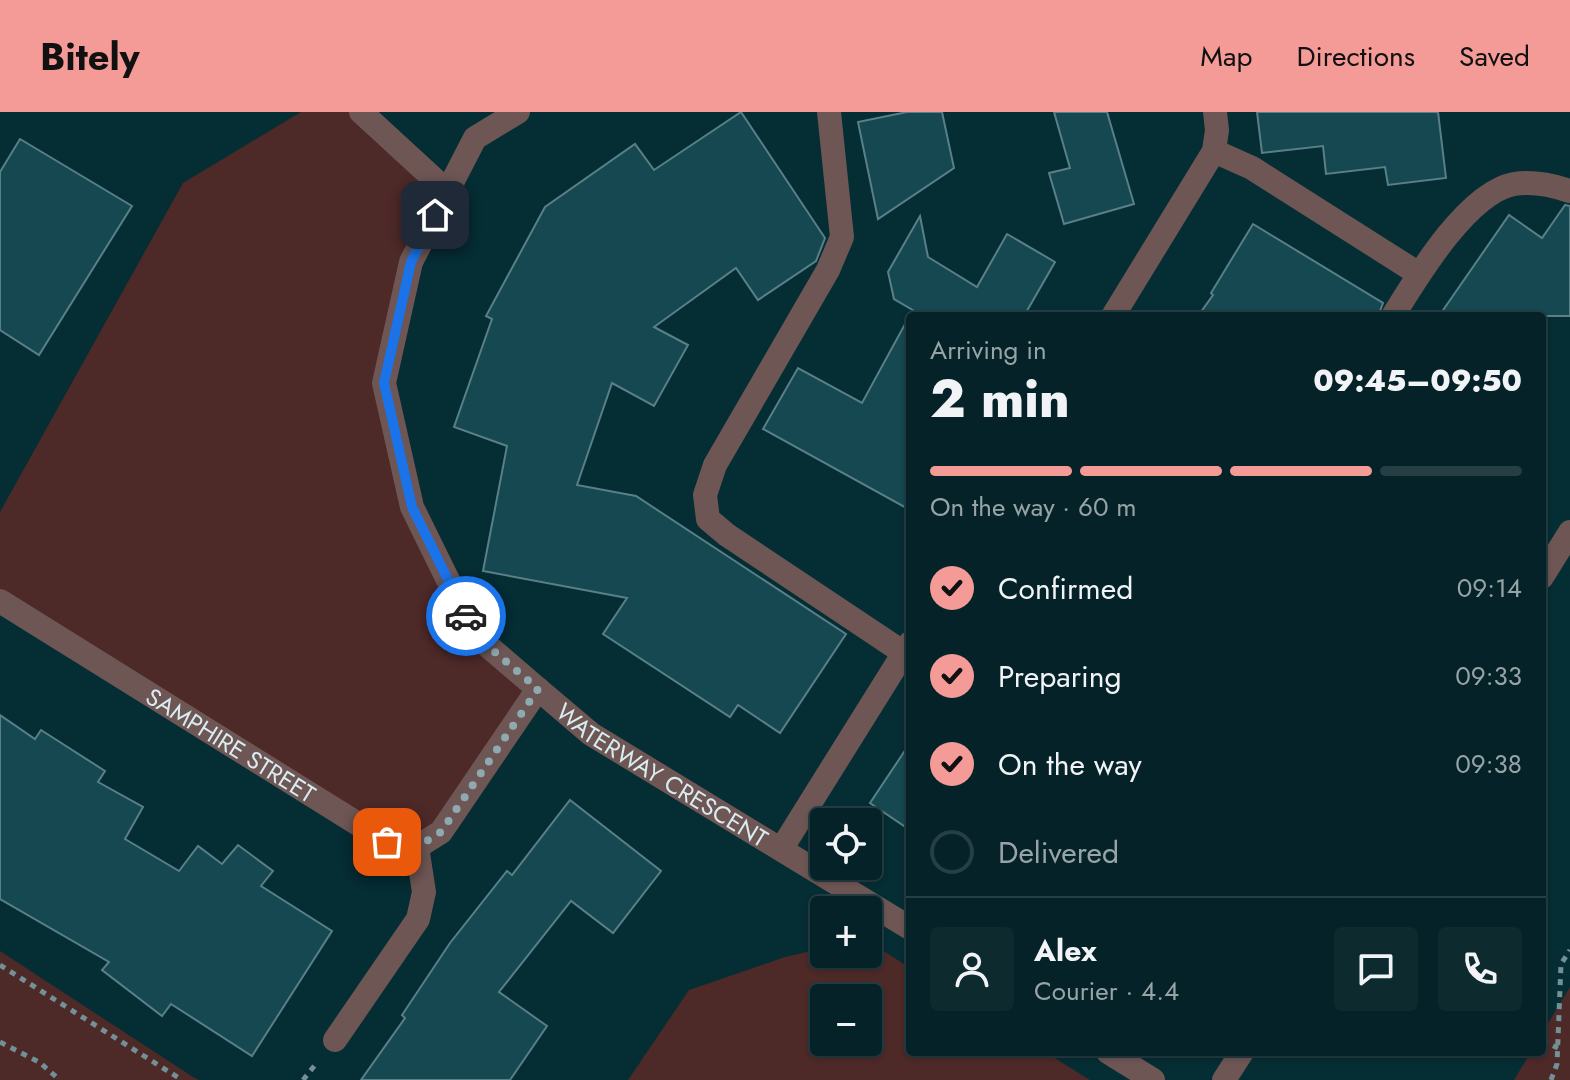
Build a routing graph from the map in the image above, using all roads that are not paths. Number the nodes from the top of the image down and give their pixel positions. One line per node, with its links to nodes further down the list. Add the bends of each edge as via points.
1 (361, 112): 6 (street)
2 (518, 112): 6 (street, WATERWAY CRESCENT, via 475,138)
3 (829, 112): 14 (street, via 842,237 715,465 705,495 708,519)
4 (1215, 112): 5 (street)
5 (1214, 151): 8 (street, via 1252,168); 9 (street)
6 (447, 191): 16 (street, WATERWAY CRESCENT, via 411,262 384,383 412,507 475,635)
7 (1570, 191): 8 (street, via 1549,184 1513,184 1487,196 1457,223)
8 (1419, 274): 10 (street)
9 (1115, 312)
10 (1395, 312)
11 (1570, 532): 12 (street)
12 (1546, 571)
13 (0, 601): 17 (street, SAMPHIRE STREET, via 387,842)
14 (906, 650)
15 (906, 654): 18 (street)
16 (538, 689): 17 (street, via 441,832); 18 (street, WATERWAY CRESCENT, via 591,734)
17 (417, 847): 20 (street, via 424,892 418,919)
18 (782, 848): 19 (street, WATERWAY CRESCENT)
19 (906, 926)
20 (335, 1040)
21 (1114, 1056): 23 (street)
22 (1239, 1056): 24 (street)
23 (1153, 1080)
24 (1224, 1080)

